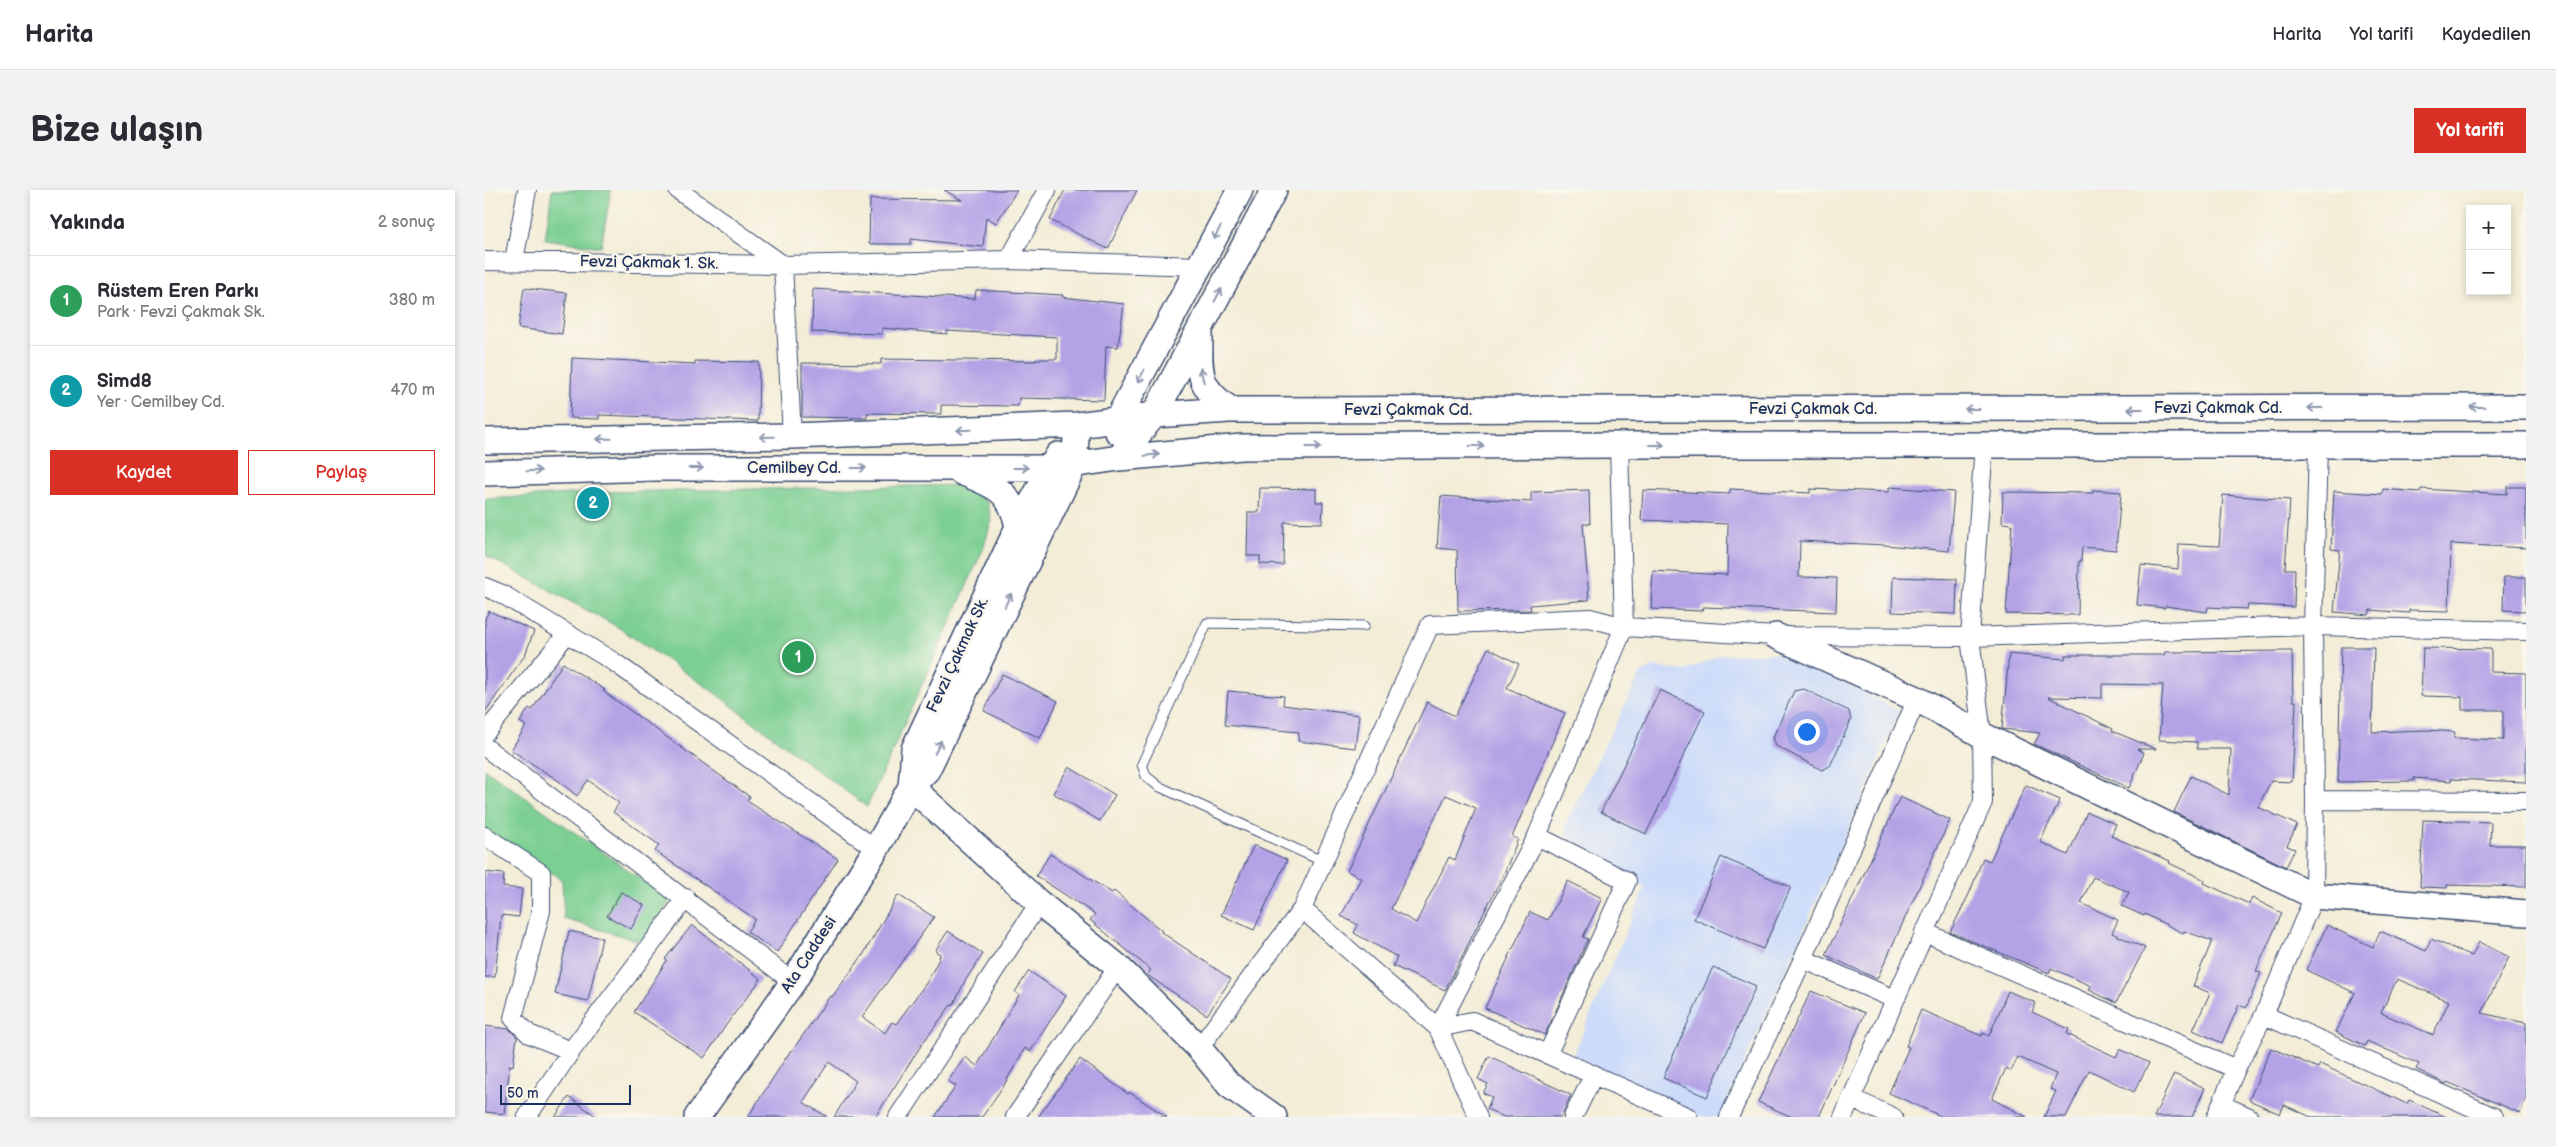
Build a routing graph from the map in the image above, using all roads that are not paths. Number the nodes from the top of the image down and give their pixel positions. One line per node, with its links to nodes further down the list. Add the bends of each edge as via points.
1 (527, 190): 8 (street)
2 (678, 190): 9 (street)
3 (1047, 190): 6 (street)
4 (1240, 190): 10 (main road, one-way to 10)
5 (1274, 190): 11 (main road, one-way to 5)
6 (1009, 260): 9 (street, Fevzi Çakmak 1. Sk.); 10 (street, Fevzi Çakmak 1. Sk.)
7 (485, 261): 8 (street, Fevzi Çakmak 1. Sk.)
8 (514, 261): 9 (street, Fevzi Çakmak 1. Sk.)
9 (783, 264): 16 (street)
10 (1200, 266): 15 (main road, one-way to 15)
11 (1200, 328): 13 (main road, one-way to 11, via 1212,397 1204,385 1200,367); 14 (main road)
12 (2526, 407): 13 (main road, Fevzi Çakmak Cd., one-way to 13)
13 (1231, 410): 14 (main road, Fevzi Çakmak Cd.)
14 (1153, 415): 15 (main road, Fevzi Çakmak Cd.); 22 (main road)
15 (1098, 423): 16 (main road, Cemilbey Cd., one-way to 16); 22 (main road); 23 (main road)
16 (792, 436): 17 (main road, Cemilbey Cd., one-way to 17)
17 (485, 440)
18 (1619, 445): 19 (main road, one-way to 19); 22 (main road, one-way to 18, via 1241,447); 30 (street)
19 (1984, 445): 21 (main road); 34 (street)
20 (2526, 445): 21 (main road)
21 (2318, 447): 29 (street)
22 (1111, 459): 23 (main road, Cemilbey Cd.)
23 (1062, 466): 24 (main road, Cemilbey Cd., one-way to 23); 26 (main road, Fevzi Çakmak Sk.); 39 (main road, one-way to 23, via 927,770)
24 (951, 468): 25 (main road, Cemilbey Cd., one-way to 24, via 657,468); 26 (main road, via 1004,493 1014,508)
25 (485, 473)
26 (1018, 527): 39 (main road, Fevzi Çakmak Sk., via 914,749)
27 (485, 587): 32 (street)
28 (1364, 626): 45 (lane, via 1207,623 1142,764 1146,776 1158,786)
29 (2313, 626): 31 (street); 34 (street); 40 (street)
30 (1624, 627): 33 (street); 43 (street); 45 (street, via 1590,618 1430,625)
31 (2526, 631)
32 (567, 634): 36 (street); 44 (street, via 615,662)
33 (1776, 636): 34 (street); 35 (main road)
34 (1970, 637): 37 (street)
35 (1917, 699): 37 (main road); 52 (street)
36 (485, 733)
37 (1982, 735): 46 (main road); 51 (street, via 1983,802)
38 (485, 747): 47 (street)
39 (911, 787): 44 (main road, Ata Caddesi); 48 (main road)
40 (2315, 800): 41 (street); 46 (street)
41 (2526, 801)
42 (485, 836): 59 (street, via 541,873 541,912 513,1018 529,1034)
43 (1537, 836): 57 (street); 60 (street, via 1627,881)
44 (876, 849): 54 (main road, Ata Caddesi)
45 (1322, 861): 49 (street)
46 (2314, 896): 50 (main road); 56 (street)
47 (686, 898): 54 (street); 59 (street)
48 (1039, 903): 53 (main road); 67 (street)
49 (1302, 909): 57 (street); 58 (street)
50 (2526, 913)
51 (1924, 932): 55 (street); 61 (street)
52 (1803, 959): 55 (street); 73 (street)
53 (1119, 967): 58 (main road); 68 (street)
54 (793, 982): 66 (main road, Ata Caddesi)
55 (1894, 999): 63 (street)
56 (2263, 1015): 61 (street); 77 (street)
57 (1438, 1028): 60 (street, via 1472,1021); 70 (street)
58 (1199, 1048): 69 (main road, via 1229,1085)
59 (571, 1051): 65 (street)
60 (1548, 1052): 62 (street)
61 (2236, 1069): 64 (street)
62 (1594, 1074): 71 (street); 72 (street)
63 (1851, 1098): 74 (street); 75 (street)
64 (2219, 1111): 76 (street)
65 (527, 1117)
66 (697, 1117)
67 (897, 1117)
68 (1015, 1117)
69 (1274, 1117)
70 (1478, 1117)
71 (1573, 1117)
72 (1688, 1117)
73 (1729, 1117)
74 (1843, 1117)
75 (1893, 1117)
76 (2249, 1117)
77 (2495, 1117)

